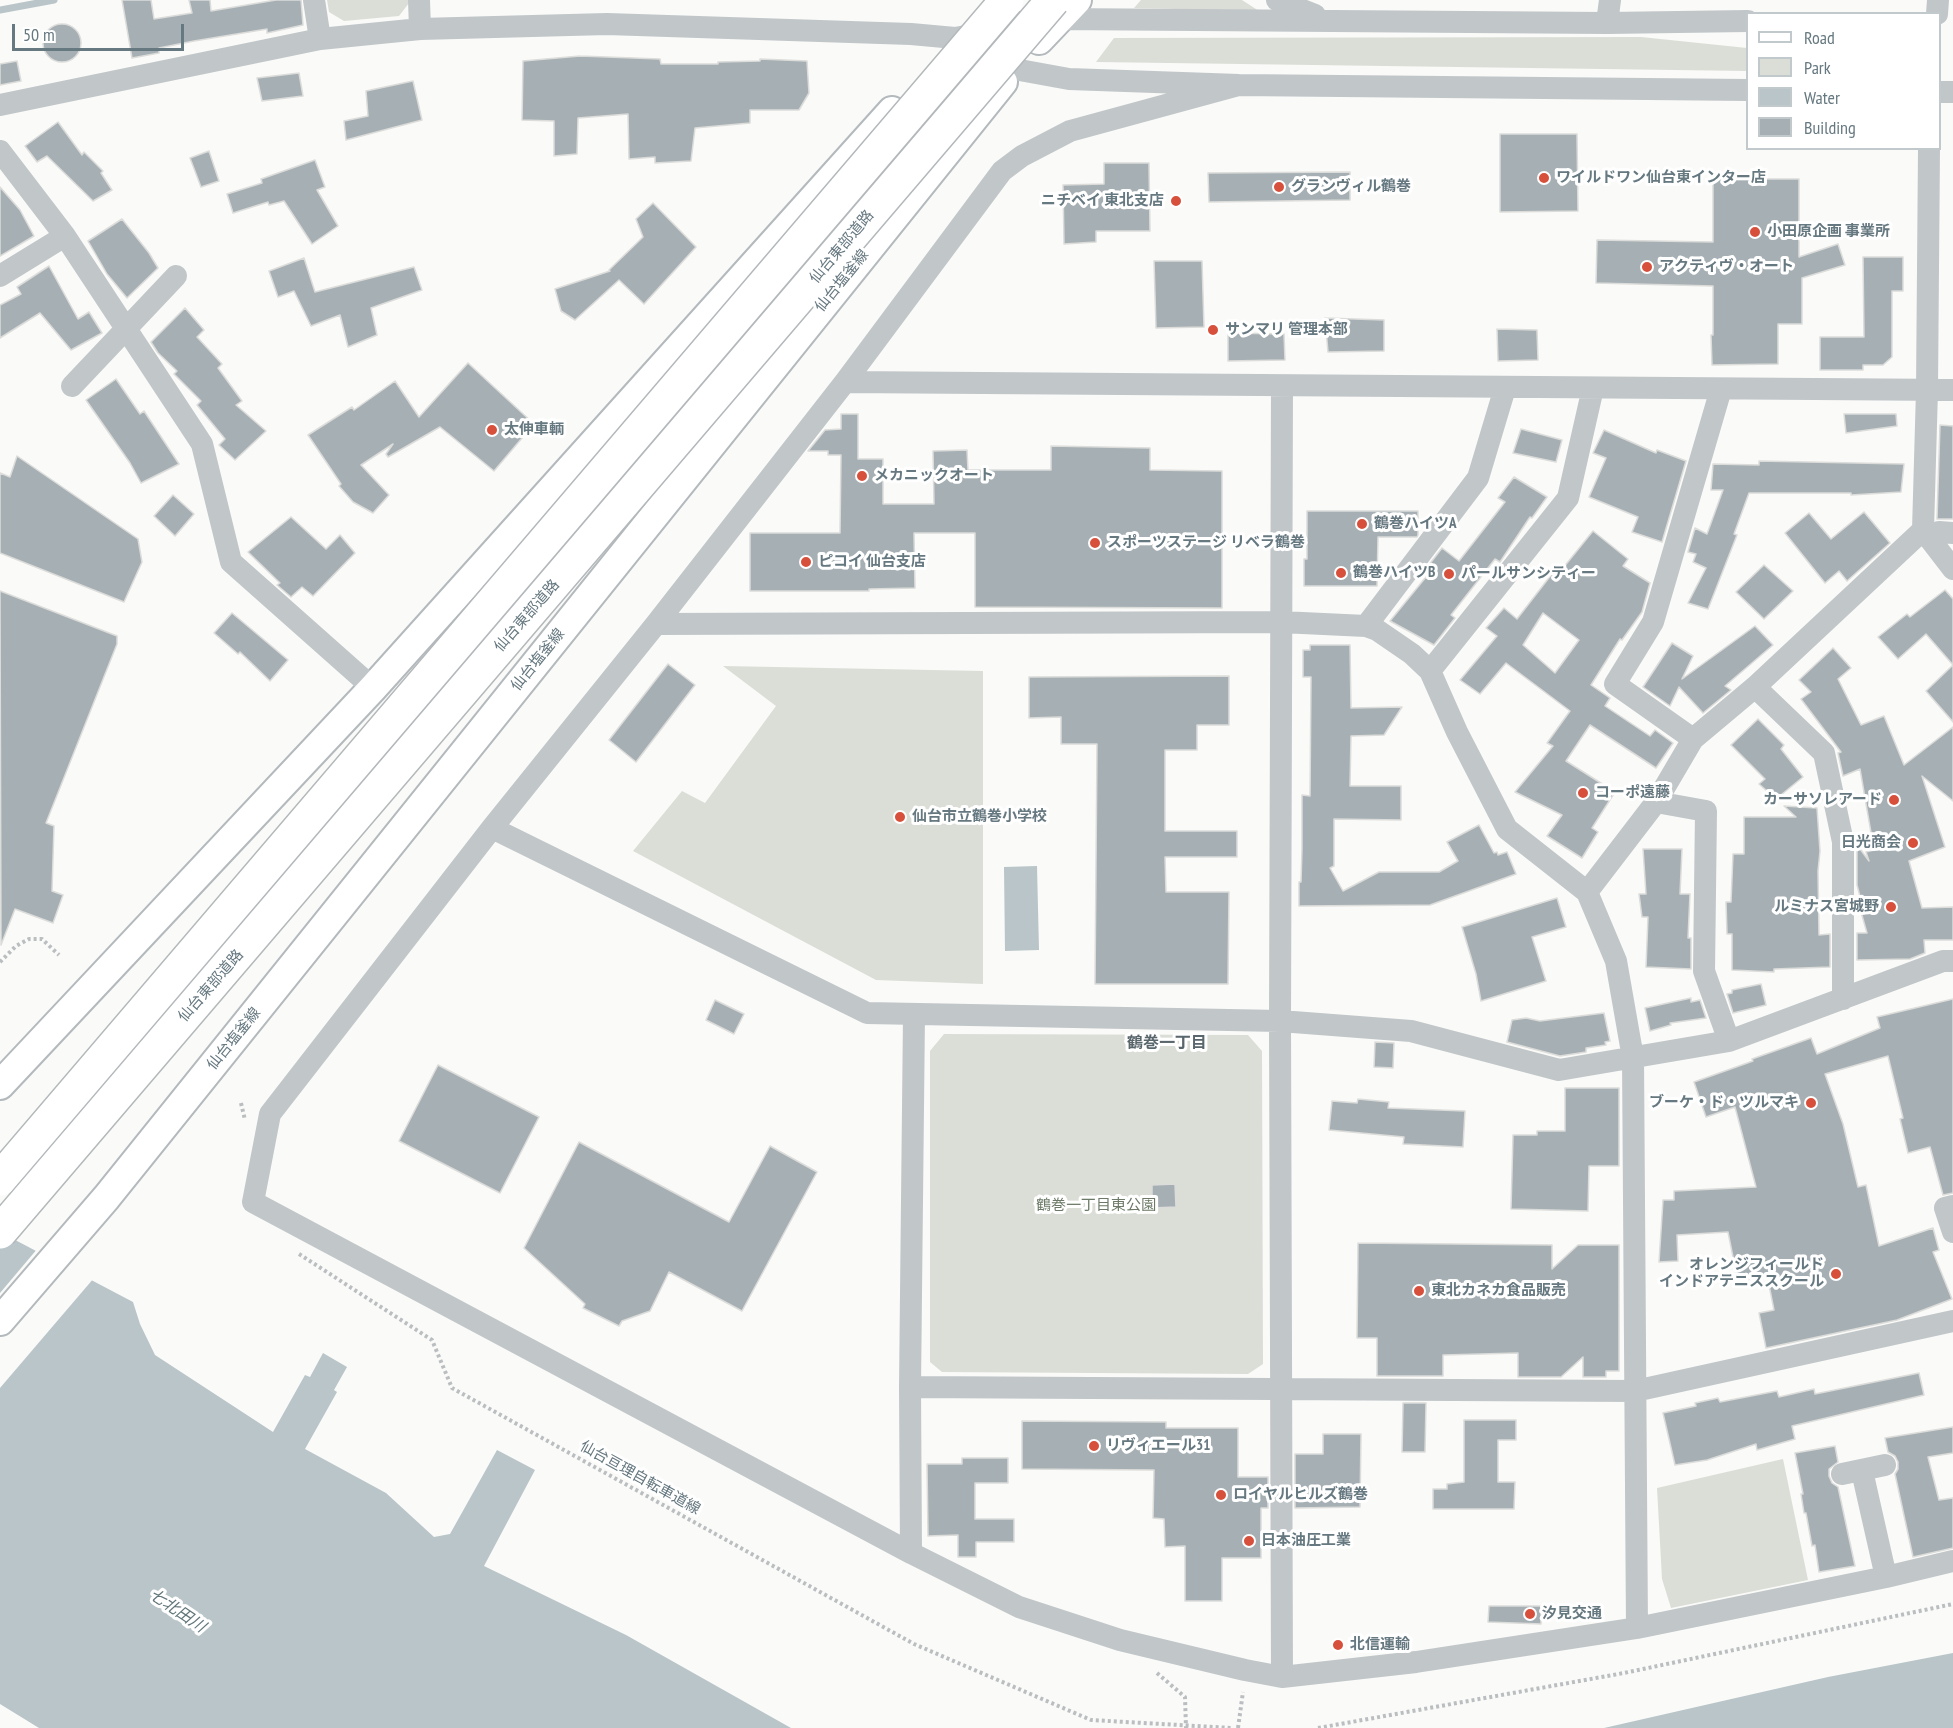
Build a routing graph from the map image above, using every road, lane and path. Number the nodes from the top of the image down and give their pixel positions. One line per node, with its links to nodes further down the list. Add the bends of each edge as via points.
1 (314, 0): 13 (street)
2 (419, 0): 11 (street)
3 (987, 0): 12 (main road)
4 (1007, 0): 56 (highway, bridge)
5 (1277, 0): 8 (street)
6 (1610, 0): 10 (street)
7 (1062, 6): 8 (street); 12 (street); 14 (main road, 仙台塩釜線); 58 (highway, 仙台東部道路, bridge)
8 (1328, 20): 10 (street)
9 (1746, 21): 10 (street)
10 (1607, 23)
11 (420, 28): 12 (street, via 607,24); 13 (street)
12 (956, 38): 14 (street); 40 (main road)
13 (320, 39): 17 (street)
14 (1014, 69): 15 (street, via 1069,79); 61 (main road, 仙台塩釜線, via 106,1198)
15 (1239, 86): 16 (street); 24 (street, via 1070,131 1002,171)
16 (1746, 90)
17 (0, 105)
18 (1929, 150): 30 (street)
19 (0, 151): 20 (street)
20 (65, 236): 21 (street); 23 (street)
21 (0, 276)
22 (176, 276): 23 (street)
23 (126, 329): 25 (street); 40 (street, via 202,444 231,562)
24 (845, 382): 26 (street); 36 (street)
25 (72, 386)
26 (1282, 386): 27 (street); 35 (street)
27 (1505, 388): 28 (street); 37 (street, via 1478,478)
28 (1593, 388): 29 (street); 38 (street, via 1568,498)
29 (1720, 389): 30 (street); 41 (street, via 1653,622 1615,684)
30 (1927, 390): 31 (street); 33 (street)
31 (1953, 390)
32 (1953, 532): 33 (street)
33 (1926, 535): 34 (street); 39 (street)
34 (1953, 568)
35 (1281, 622): 36 (street); 37 (street); 50 (street)
36 (656, 624): 43 (street)
37 (1366, 626): 38 (street, via 1412,654)
38 (1430, 671): 44 (street, via 1507,829)
39 (1755, 687): 41 (street); 48 (street, via 1824,753 1842,842)
40 (373, 688): 53 (main road)
41 (1693, 739): 42 (street)
42 (1656, 802): 44 (street); 51 (street, via 1706,811 1704,971)
43 (492, 828): 49 (street, via 867,1013); 67 (street, via 270,1114 253,1202)
44 (1587, 892): 52 (street, via 1616,961)
45 (59, 955): 47 (path, via 42,939 29,939 16,945)
46 (1953, 961): 48 (street, via 1943,961)
47 (0, 962)
48 (1843, 999): 51 (street)
49 (914, 1014): 50 (street); 63 (street)
50 (1280, 1021): 52 (street, via 1411,1031 1559,1070); 64 (street)
51 (1729, 1041): 52 (street)
52 (1633, 1058): 65 (street)
53 (0, 1085)
54 (241, 1103): 55 (path)
55 (246, 1123)
56 (0, 1179)
57 (1953, 1206): 59 (street, via 1945,1208)
58 (0, 1232)
59 (1953, 1232)
60 (292, 1250): 75 (path, 仙台亘理自転車道線, via 432,1340 452,1388 914,1644 1091,1720)
61 (0, 1321)
62 (1953, 1321): 65 (street)
63 (910, 1387): 64 (street); 67 (street)
64 (1281, 1388): 65 (street); 74 (street)
65 (1635, 1391): 71 (street)
66 (1885, 1465): 69 (street, via 1852,1473)
67 (911, 1553): 73 (street, via 1019,1607 1120,1640)
68 (1953, 1561): 69 (street)
69 (1886, 1577): 71 (street)
70 (1953, 1604): 78 (path, via 1624,1673)
71 (1636, 1628): 74 (street, via 1416,1662)
72 (1153, 1668): 75 (path, via 1185,1697)
73 (1245, 1670): 74 (street); 77 (path)
74 (1282, 1677)
75 (1186, 1726): 76 (path, 仙台亘理自転車道線)
76 (1232, 1728)
77 (1238, 1728)
78 (1318, 1728)

